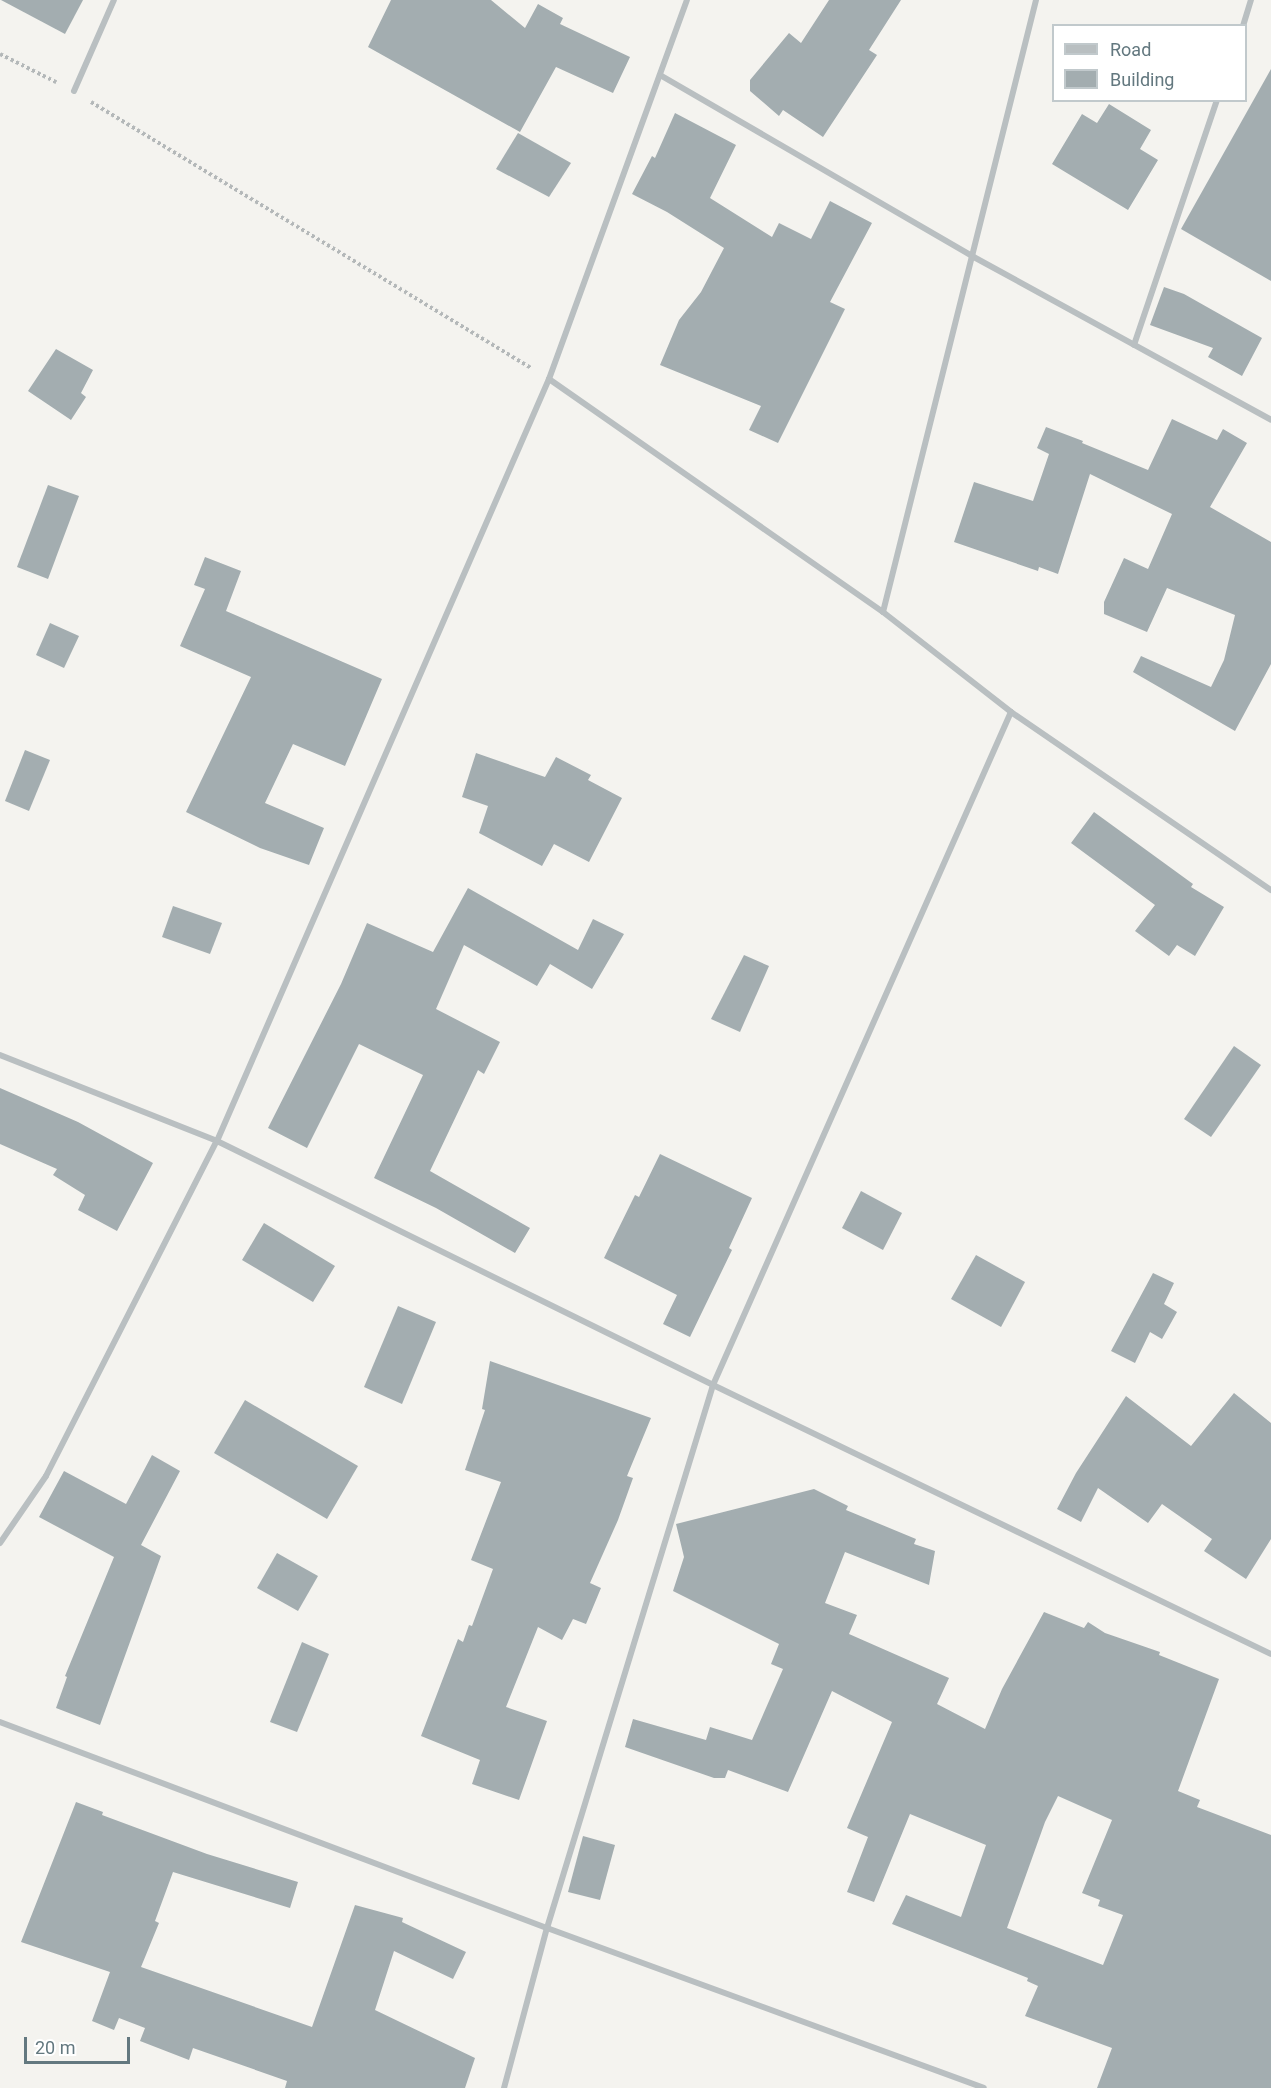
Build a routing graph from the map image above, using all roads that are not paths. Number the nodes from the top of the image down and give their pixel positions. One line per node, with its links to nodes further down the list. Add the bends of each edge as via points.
1 (114, 0): 7 (street)
2 (687, 0): 6 (street)
3 (1036, 0): 9 (street)
4 (1251, 0): 5 (street)
5 (1244, 24)
6 (660, 75): 9 (street); 11 (street)
7 (74, 91)
8 (1216, 102): 10 (street)
9 (972, 256): 10 (street); 13 (street)
10 (1134, 345): 12 (street)
11 (549, 379): 13 (street); 17 (street)
12 (1271, 420)
13 (883, 612): 14 (street)
14 (1011, 712): 15 (street); 18 (street)
15 (1271, 890)
16 (0, 1055): 17 (street)
17 (217, 1140): 18 (street); 19 (street, via 46,1476)
18 (712, 1385): 20 (street); 22 (street)
19 (0, 1543)
20 (1271, 1654)
21 (0, 1722): 22 (street)
22 (547, 1928): 23 (street); 24 (street)
23 (504, 2088)
24 (984, 2088)

